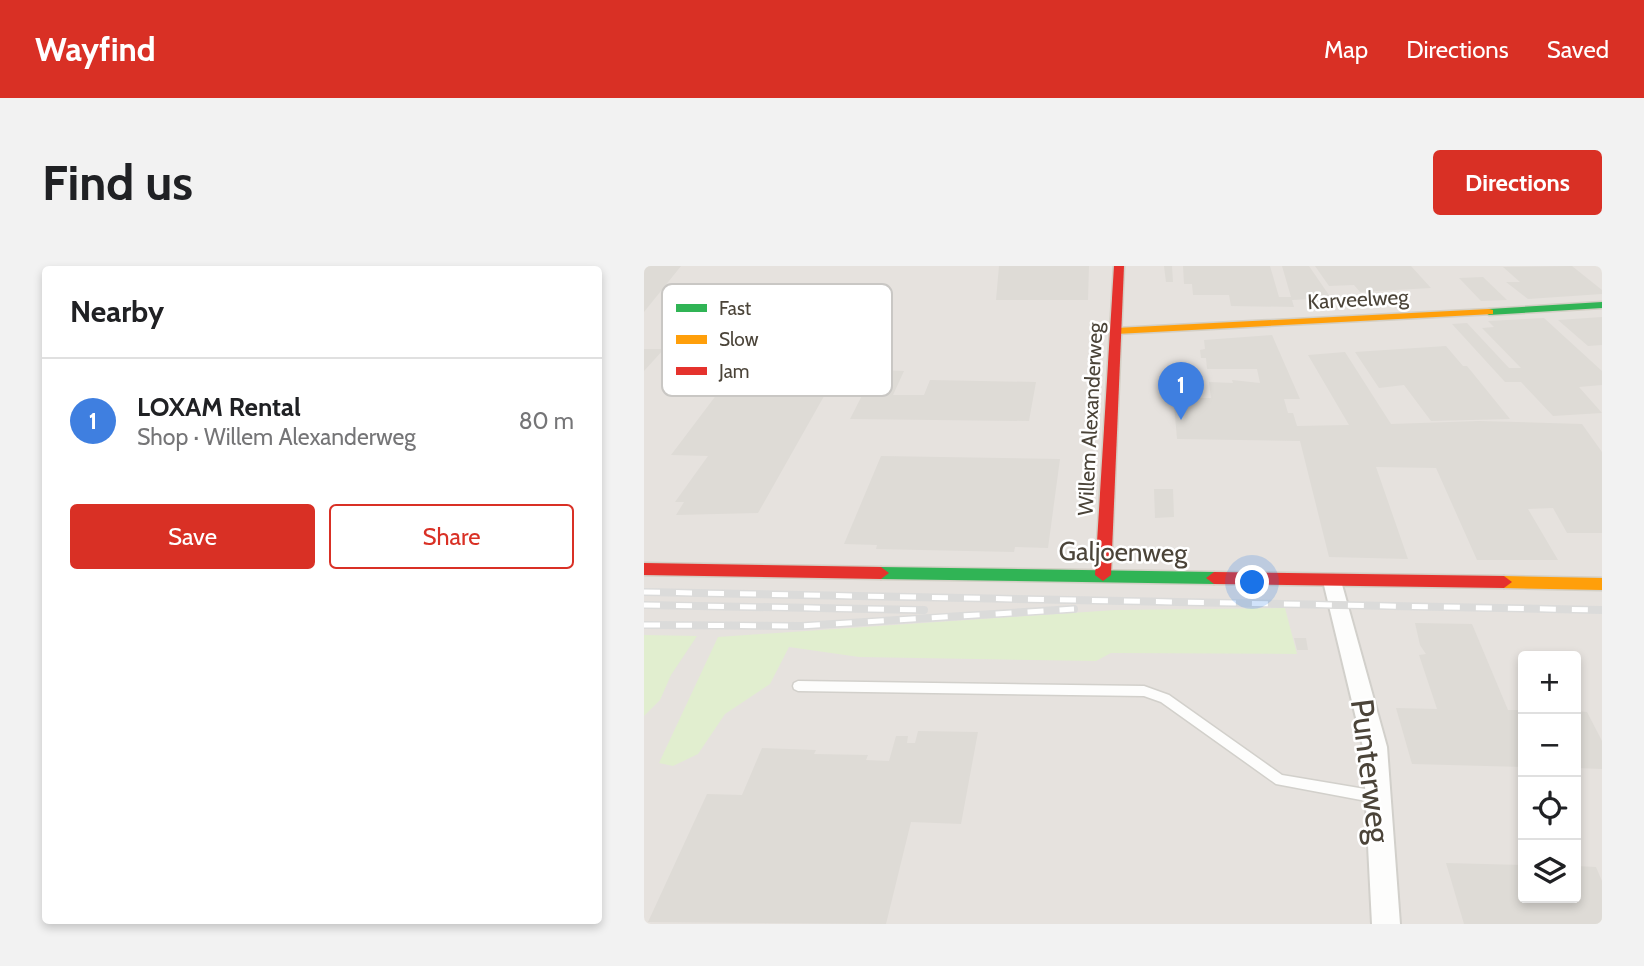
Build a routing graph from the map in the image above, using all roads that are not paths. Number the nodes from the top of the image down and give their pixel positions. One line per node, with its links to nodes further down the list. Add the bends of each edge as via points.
1 (1119, 266): 3 (street, Willem Alexanderweg)
2 (1602, 305): 3 (street, Karveelweg)
3 (1116, 331): 5 (street, Willem Alexanderweg)
4 (644, 569): 5 (street, Galjoenweg)
5 (1103, 575): 6 (street, Galjoenweg)
6 (1332, 581): 7 (street, Galjoenweg); 9 (street, Punterweg, via 1375,747)
7 (1602, 584)
8 (798, 687): 9 (lane, via 1144,691 1165,698 1280,780)
9 (1378, 797): 10 (street, Punterweg)
10 (1385, 924)

